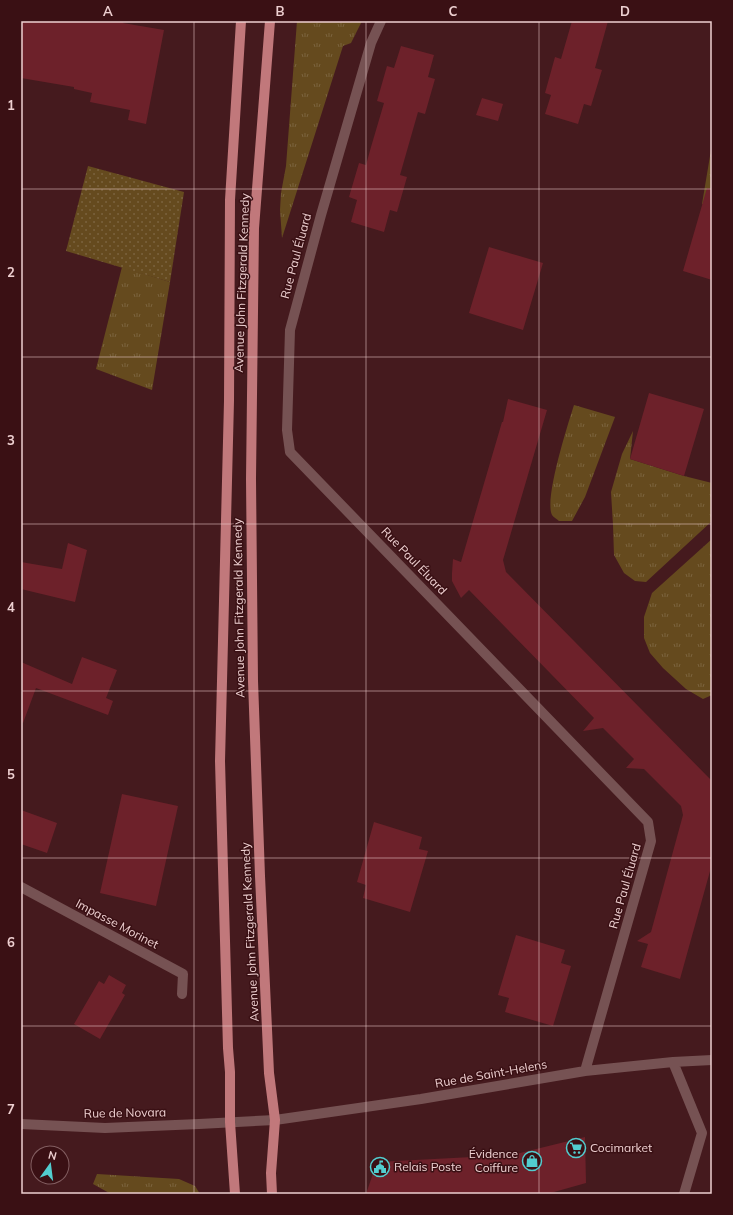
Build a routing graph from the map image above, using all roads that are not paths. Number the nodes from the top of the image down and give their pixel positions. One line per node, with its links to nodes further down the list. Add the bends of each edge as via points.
1 (240, 21): 10 (main road, Avenue John Fitzgerald Kennedy, via 230,200 220,761)
2 (270, 21): 9 (main road, Avenue John Fitzgerald Kennedy, via 254,228 251,479 253,682 269,1073)
3 (381, 21): 8 (street, Rue Paul Éluard, via 371,43 290,330 287,430 290,452 648,822 652,841)
4 (21, 887): 5 (street, Impasse Morinet, via 182,974)
5 (182, 994)
6 (712, 1060): 7 (street, Rue de Saint-Helens)
7 (673, 1062): 8 (street, Rue de Saint-Helens); 12 (street)
8 (585, 1071): 9 (street, Rue de Saint-Helens, via 421,1099)
9 (274, 1120): 10 (street, Rue de Saint-Helens); 14 (main road, Avenue John Fitzgerald Kennedy)
10 (230, 1122): 11 (street, Rue de Novara, via 105,1128); 13 (main road, Avenue John Fitzgerald Kennedy)
11 (21, 1124)
12 (707, 1133): 15 (street)
13 (235, 1194)
14 (272, 1194)
15 (684, 1194)

